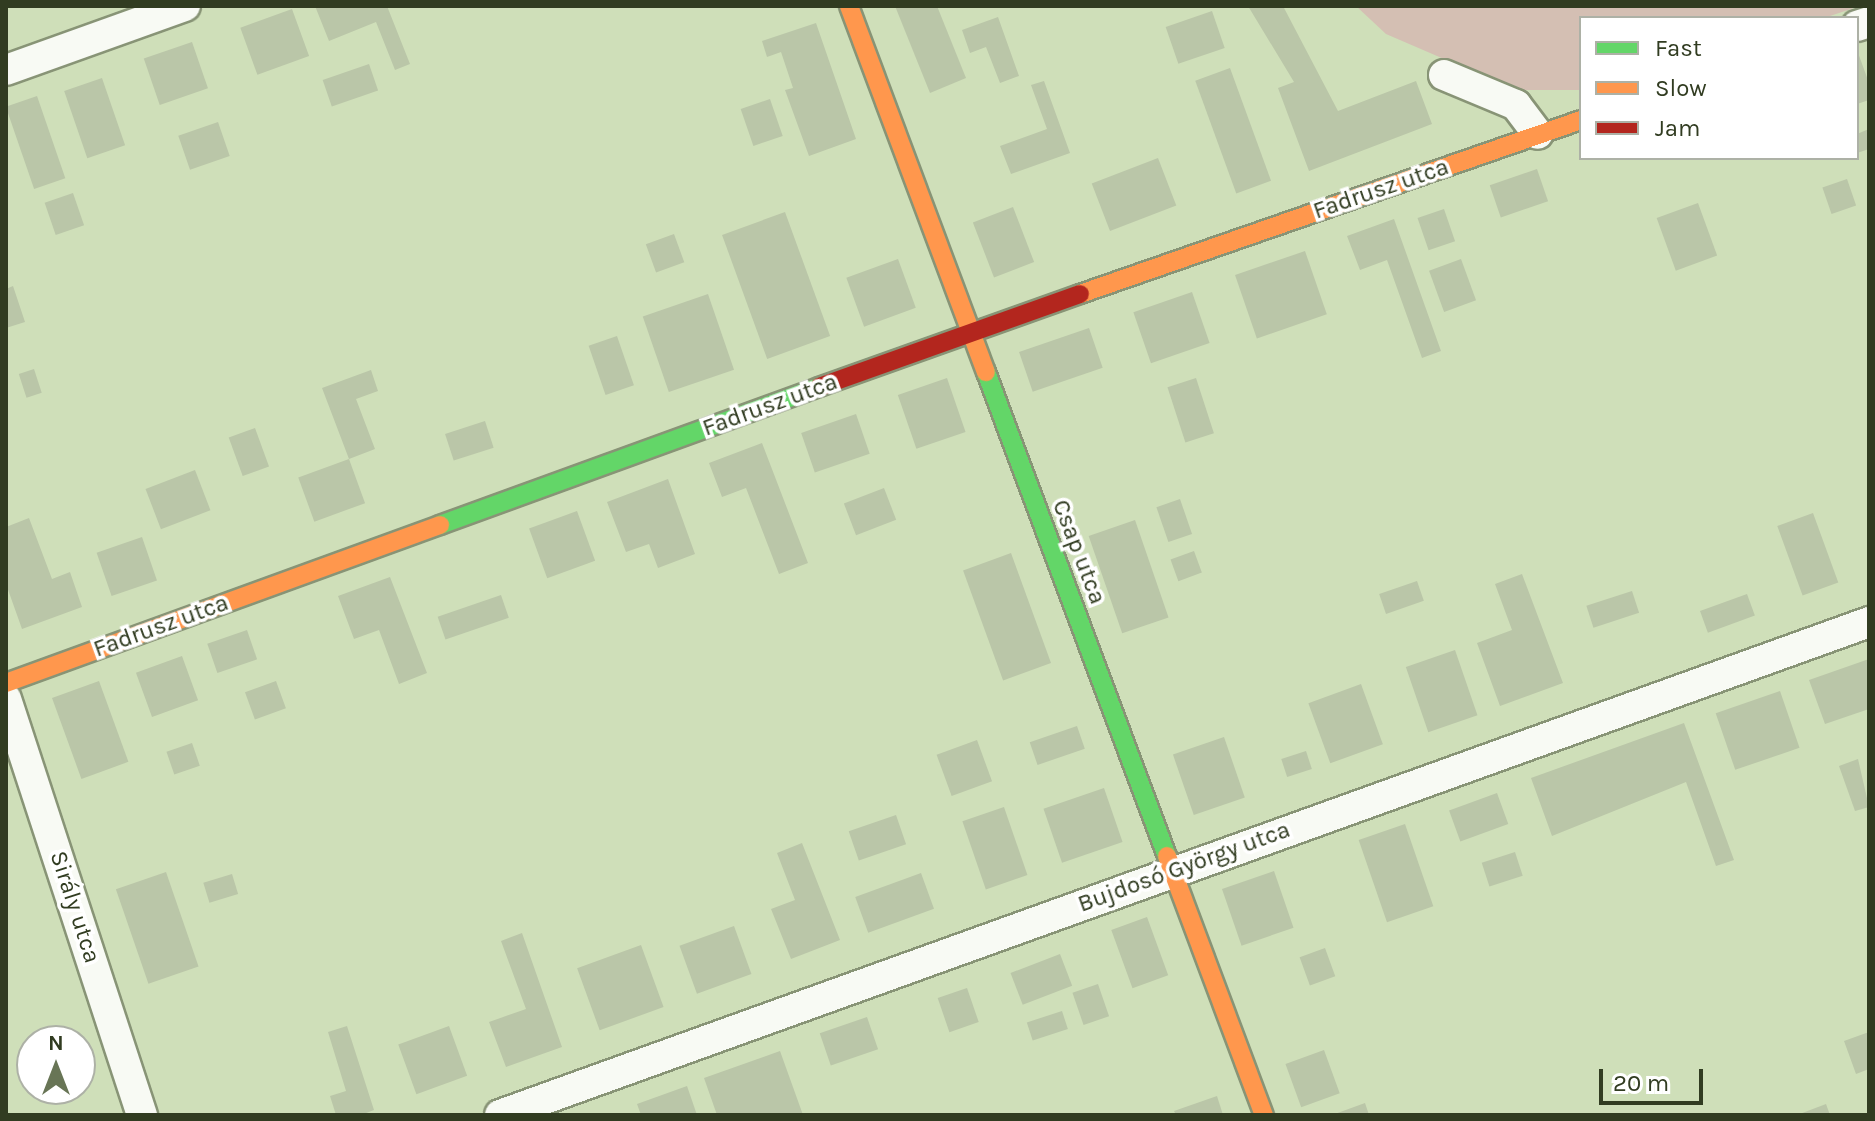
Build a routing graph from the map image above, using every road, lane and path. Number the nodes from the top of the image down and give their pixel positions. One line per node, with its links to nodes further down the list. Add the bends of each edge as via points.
1 (185, 6): 3 (street)
2 (849, 6): 7 (street, Csap utca)
3 (6, 70)
4 (1444, 75): 6 (street, via 1516,105)
5 (1579, 121): 6 (street, Fadrusz utca)
6 (1538, 134): 7 (street, Fadrusz utca)
7 (971, 332): 9 (street, Fadrusz utca); 11 (street, Csap utca)
8 (1869, 622): 11 (street, Bujdosó György utca)
9 (6, 683)
10 (6, 699): 12 (street, Sirály utca)
11 (1173, 870): 13 (street, Bujdosó György utca); 14 (street, Csap utca)
12 (142, 1115)
13 (500, 1115)
14 (1264, 1115)

